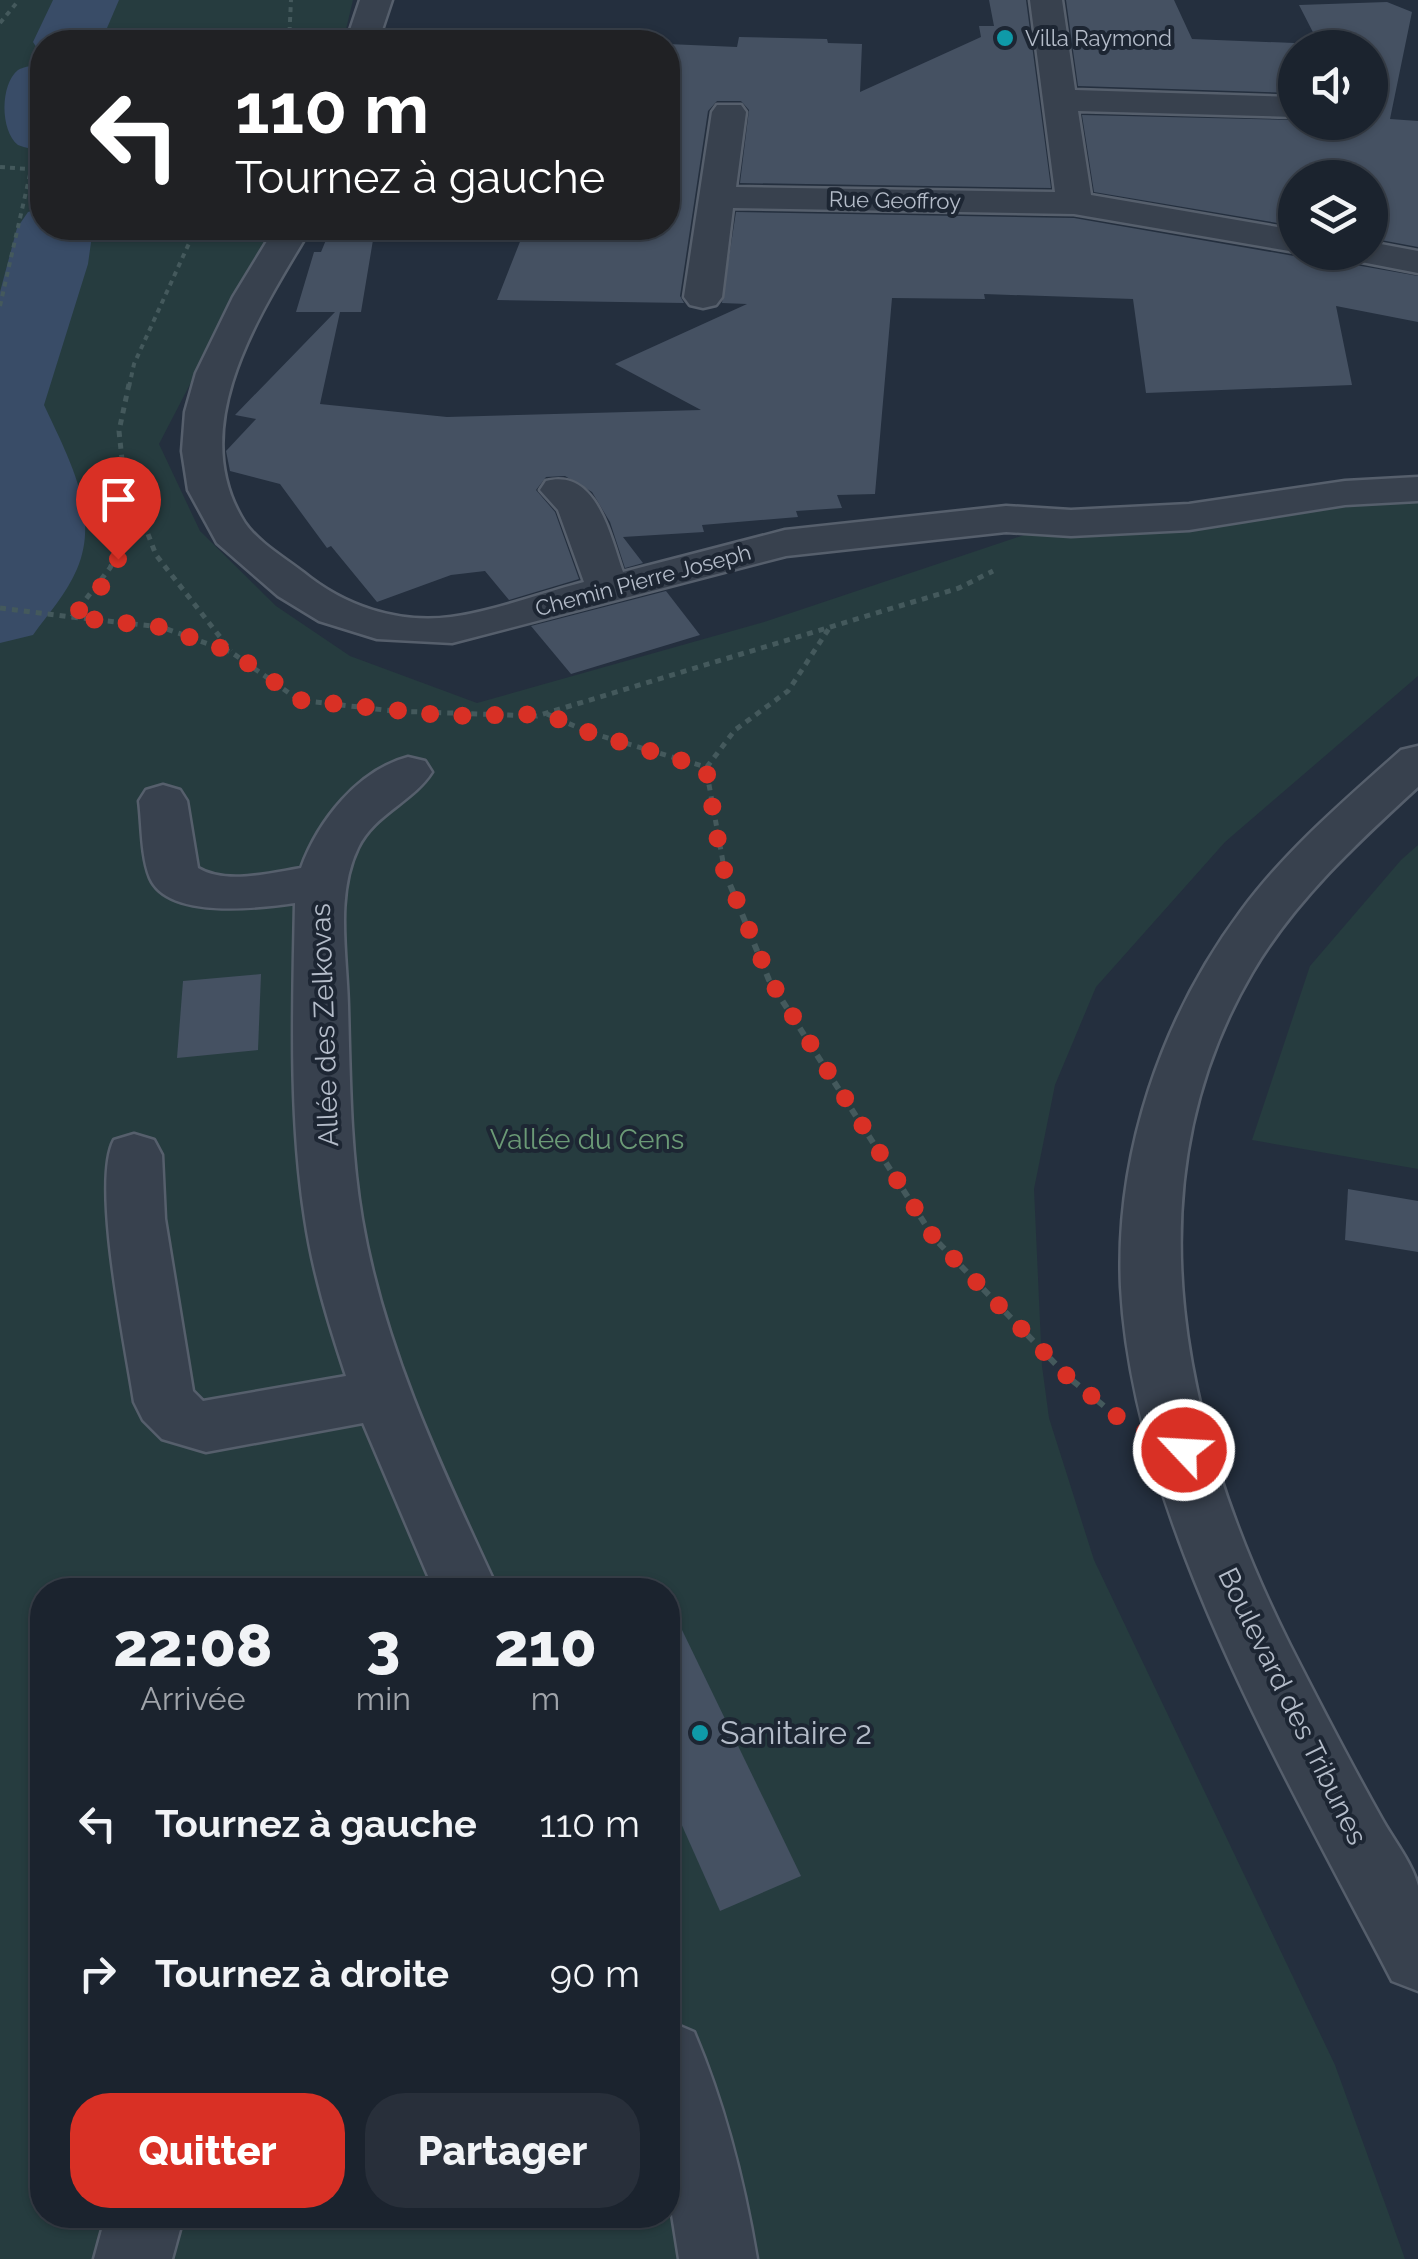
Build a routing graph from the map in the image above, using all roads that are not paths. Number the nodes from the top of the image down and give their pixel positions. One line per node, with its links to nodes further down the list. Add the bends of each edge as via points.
1 (376, 0): 3 (street)
2 (1046, 0): 4 (street)
3 (366, 30)
4 (1060, 100): 5 (street); 8 (street)
5 (1278, 107)
6 (729, 112): 7 (street)
7 (717, 197): 8 (street, Rue Geoffroy); 13 (street)
8 (1074, 204): 9 (street, Rue Geoffroy)
9 (1278, 238)
10 (286, 240): 16 (street, Chemin Pierre Joseph, via 214,372 204,419 200,461 228,530 329,612 403,631 452,630)
11 (1388, 256): 12 (street)
12 (1418, 262)
13 (703, 297)
14 (1418, 488): 16 (street, Chemin Pierre Joseph, via 1189,517 1006,520 785,543)
15 (561, 490): 16 (street, via 577,504)
16 (608, 590)
17 (1418, 761): 24 (street, Boulevard des Tribunes, via 1259,922 1194,1033 1170,1102 1156,1179 1151,1281 1155,1334 1184,1450 1234,1596)
18 (408, 772): 20 (street, Allée des Zelkovas, via 373,794 341,827)
19 (163, 801): 20 (street, via 174,876 189,888 230,892)
20 (320, 883): 22 (street, Allée des Zelkovas, via 322,1108 338,1248)
21 (134, 1156): 22 (street, via 164,1402 184,1420 206,1427)
22 (380, 1396): 23 (street, Allée des Zelkovas)
23 (461, 1578)
24 (1418, 1956)
25 (680, 2097): 28 (street, via 706,2182)
26 (141, 2228): 27 (street)
27 (133, 2259)
28 (718, 2259)

